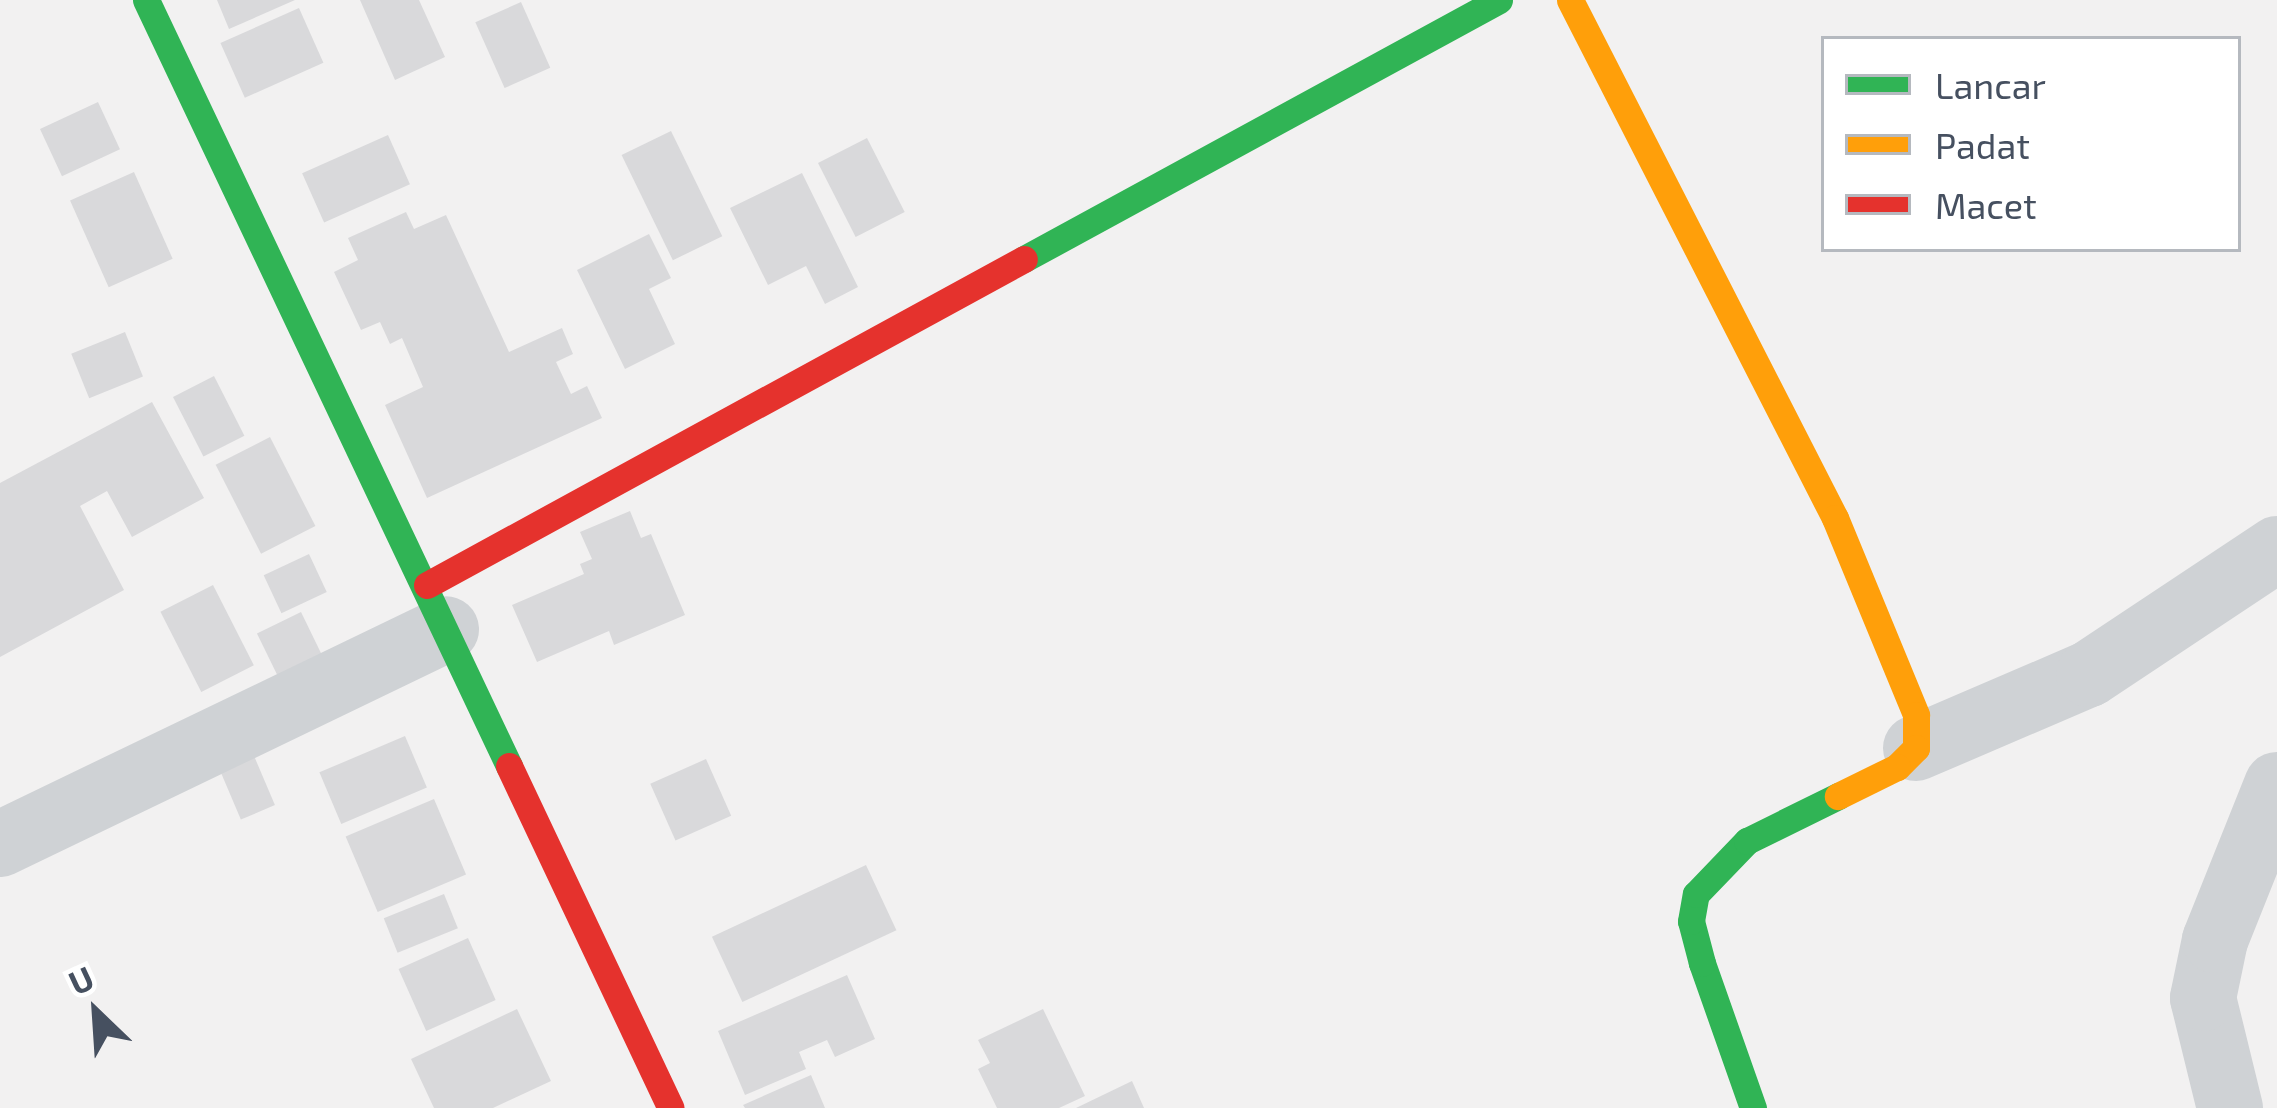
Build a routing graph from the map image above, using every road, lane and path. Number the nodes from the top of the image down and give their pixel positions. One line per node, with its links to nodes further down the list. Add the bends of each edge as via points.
1 (146, 0): 5 (street)
2 (1499, 0): 5 (street)
3 (1570, 0): 6 (street, via 1835,518 1899,661 1916,716)
4 (2277, 549): 6 (street, via 2089,674)
5 (436, 607): 8 (street); 9 (street)
6 (1916, 748): 10 (street, via 1897,767 1747,841 1696,894 1691,921 1702,963)
7 (2277, 785): 11 (street, via 2215,940 2203,998)
8 (0, 844)
9 (671, 1108)
10 (1753, 1108)
11 (2230, 1108)

